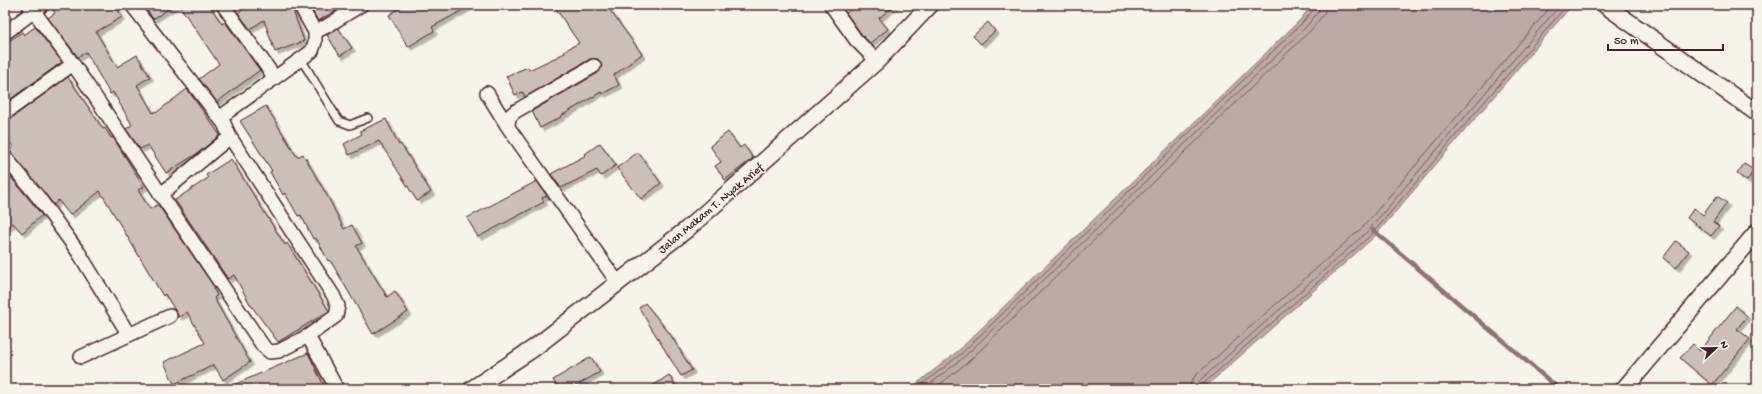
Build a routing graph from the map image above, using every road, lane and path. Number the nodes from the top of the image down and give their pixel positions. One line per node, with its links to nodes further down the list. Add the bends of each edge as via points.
1 (132, 5): 20 (street)
2 (223, 5): 15 (street)
3 (300, 5): 9 (street)
4 (361, 5): 9 (street)
5 (831, 5): 12 (street, via 856,40)
6 (930, 5): 12 (street, Jalan Makam T. Nyak Arief)
7 (1605, 5): 18 (street)
8 (35, 7): 10 (street); 13 (street)
9 (315, 32): 11 (street, via 312,51)
10 (5, 33)
11 (301, 59): 15 (street); 19 (lane, via 339,121 350,126)
12 (877, 61): 26 (street, Jalan Makam T. Nyak Arief, via 686,230)
13 (73, 64): 17 (street); 24 (street)
14 (594, 66): 21 (street, via 510,115)
15 (275, 78): 20 (street, via 226,113)
16 (487, 93): 21 (street)
17 (5, 113)
18 (1757, 113)
19 (368, 118)
20 (222, 122): 22 (street)
21 (508, 127): 26 (street)
22 (230, 137): 24 (street); 29 (street, via 338,306 336,316)
23 (5, 157): 28 (street, via 79,253)
24 (160, 195): 29 (street, via 263,346 270,352 279,351)
25 (1757, 232): 33 (street)
26 (618, 283): 32 (street, Jalan Makam T. Nyak Arief, via 534,348)
27 (170, 316): 28 (street)
28 (130, 335): 30 (street)
29 (308, 336): 31 (street)
30 (81, 357)
31 (337, 389)
32 (472, 389)
33 (1624, 389)

